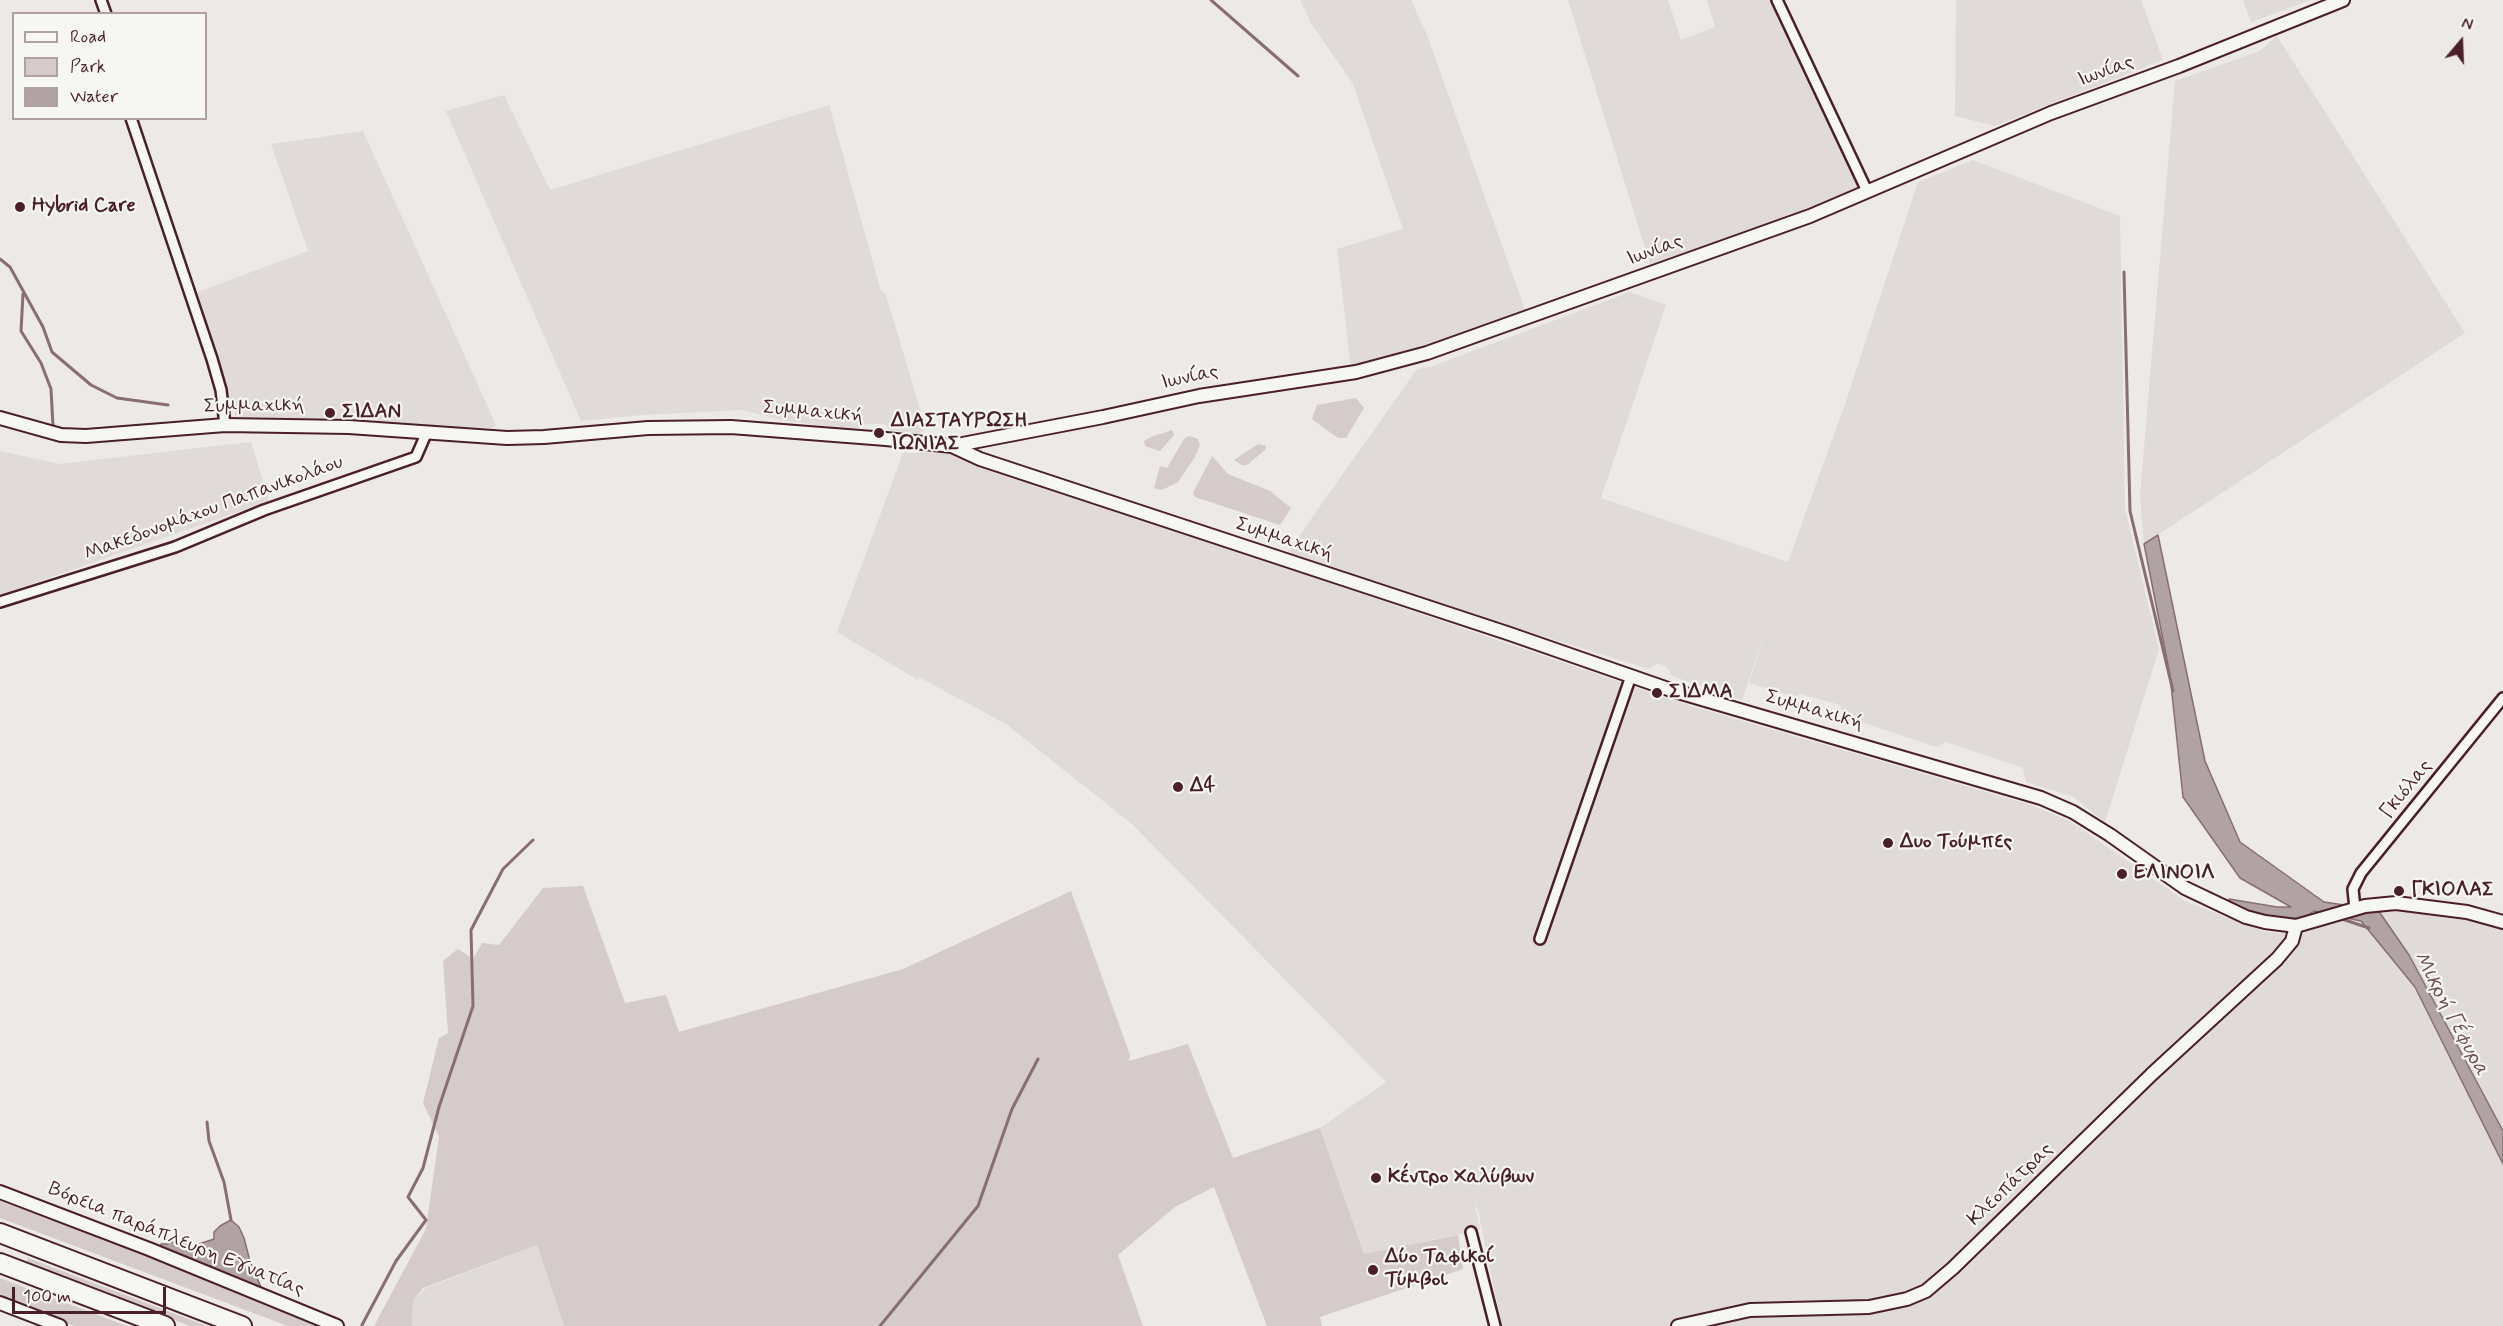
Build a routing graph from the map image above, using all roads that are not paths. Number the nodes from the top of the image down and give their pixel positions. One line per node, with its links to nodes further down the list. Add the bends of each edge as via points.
1 (1777, 0): 4 (street)
2 (2343, 0): 4 (street, Ιωνίας, via 2050,113)
3 (132, 120): 6 (street, via 212,359)
4 (1867, 191): 8 (street, Ιωνίας, via 1810,216 1427,353 1356,372 1219,392)
5 (0, 418): 6 (street, Συμμαχική, via 61,435 86,436)
6 (225, 425): 7 (street, Συμμαχική, via 349,427)
7 (426, 434): 9 (street, Συμμαχική, via 524,438 648,428 731,427); 11 (street, Μακεδονομάχου Παπανικολάου, via 416,457 264,510 166,550)
8 (985, 440): 9 (street, Ιωνίας); 10 (street)
9 (952, 446): 10 (street, Συμμαχική)
10 (980, 459): 12 (street, Συμμαχική)
11 (0, 602)
12 (1630, 676): 16 (street, Συμμαχική, via 2041,798 2073,812 2179,884 2223,908 2255,920); 17 (street)
13 (2503, 698): 14 (street, Γκιόλας, via 2361,873 2353,890)
14 (2355, 909): 15 (street, Συμμαχική, via 2406,904 2466,912); 16 (street, Συμμαχική)
15 (2503, 922)
16 (2296, 926): 28 (street, Κλεοπάτρας, via 2292,941 2277,959 1926,1291 1869,1307 1750,1310)
17 (1540, 939)
18 (0, 1192): 26 (street, Βόρεια παράπλευρη Εγνατίας)
19 (1471, 1232): 27 (street)
20 (0, 1233): 25 (highway)
21 (0, 1263): 24 (highway)
22 (0, 1303): 23 (street)
23 (60, 1326)
24 (165, 1326)
25 (242, 1326)
26 (336, 1326)
27 (1495, 1326)
28 (1678, 1326)

